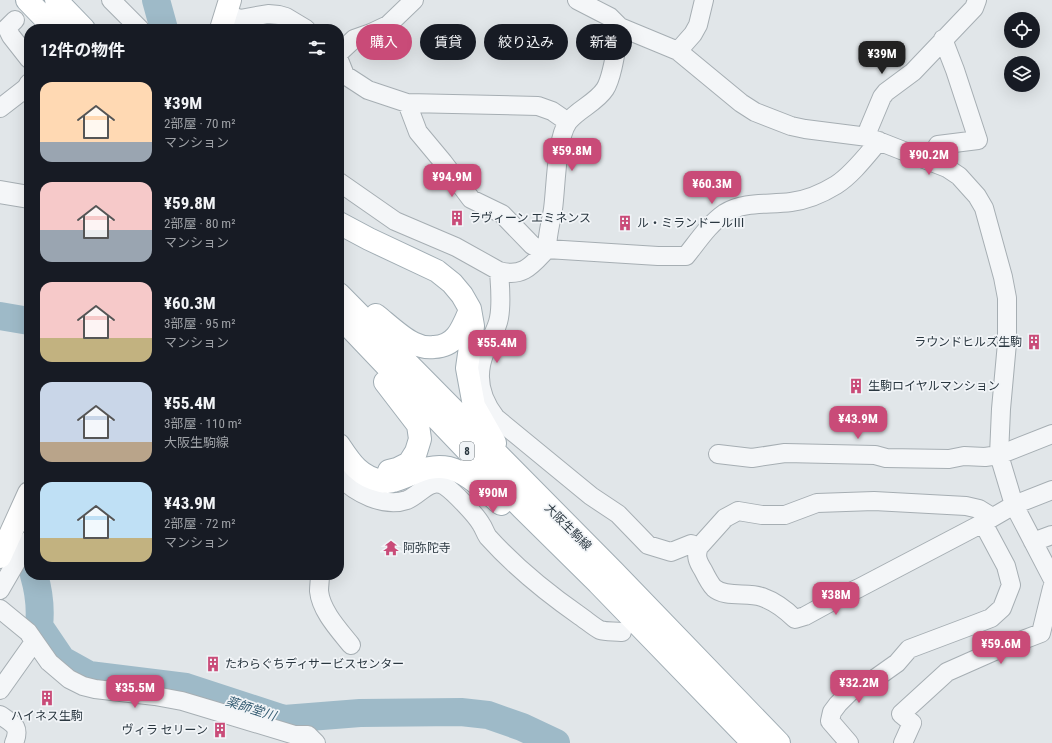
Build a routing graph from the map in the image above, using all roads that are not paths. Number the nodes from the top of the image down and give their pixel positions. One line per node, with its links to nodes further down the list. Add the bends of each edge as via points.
1 (27, 0): 9 (main road)
2 (56, 0): 10 (main road)
3 (111, 0): 11 (street)
4 (414, 0): 17 (street, via 388,25 354,39)
5 (577, 0): 13 (street, via 610,17)
6 (704, 0): 18 (street, via 698,25)
7 (977, 0): 16 (street, via 974,8)
8 (226, 14): 12 (street, via 240,19 268,14 279,15 286,16)
9 (50, 24)
10 (79, 24)
11 (135, 24)
12 (298, 24)
13 (617, 24)
14 (7, 25): 19 (street, via 11,36)
15 (632, 32): 18 (street)
16 (943, 39): 26 (street, via 913,72 882,97 869,128); 27 (street, via 956,70 978,140 938,145)
17 (344, 48)
18 (678, 51): 26 (street, via 741,104 756,112 791,126)
19 (24, 53)
20 (614, 60): 25 (street, via 605,90)
21 (344, 72): 23 (street, via 368,90)
22 (24, 91): 24 (street)
23 (407, 103): 25 (street, via 538,106 552,111); 32 (street, via 418,132 471,199 502,214 532,245)
24 (0, 108)
25 (568, 122): 32 (street, via 558,156)
26 (873, 139): 27 (street); 32 (street, via 846,178 838,184 806,198 790,202 741,206 725,213 686,256)
27 (929, 160): 41 (street, via 959,176 977,196 984,208 1003,277 1007,298 1007,343)
28 (344, 185): 33 (street, via 395,221 456,247)
29 (0, 192): 30 (street)
30 (24, 196)
31 (344, 226): 36 (main road, via 437,272 452,283)
32 (546, 250): 33 (street, via 529,267 518,273 508,274)
33 (499, 271): 52 (street, via 499,319 479,370 485,401 492,413 546,460 618,514 648,545 671,552 691,544)
34 (344, 289): 36 (main road, via 413,343 429,348 442,347 458,335)
35 (344, 299): 46 (main road, 大阪生駒線 / 8)
36 (470, 309): 46 (main road, via 473,326 467,368 474,406 497,445)
37 (344, 321): 57 (main road, 大阪生駒線 / 8, via 522,508)
38 (344, 331): 42 (main road, via 418,425 420,439 409,463 397,469 386,472)
39 (1052, 434): 41 (street)
40 (718, 454): 41 (street, via 752,458 785,453 949,459)
41 (999, 455): 48 (street)
42 (344, 461)
43 (344, 462): 57 (main road, via 368,477 388,482 421,469 438,467 468,476)
44 (344, 472): 61 (street, via 345,483 374,499 385,501 409,499 429,485 445,486 472,513 487,536 550,595 600,630)
45 (1052, 490): 48 (street)
46 (536, 495): 69 (main road, 大阪生駒線 / 8)
47 (24, 503): 53 (main road)
48 (1014, 505): 49 (street); 51 (street)
49 (987, 520): 52 (street, via 979,509 966,506 874,501 817,503 785,515 762,515 738,510 725,518); 52 (street, via 795,619 781,606 762,597 731,594 715,588 698,563); 70 (street, via 1011,585 1002,608 991,618 909,649 897,663 866,681 838,704 832,712 830,721)
50 (1052, 536): 51 (street)
51 (1033, 542): 55 (street)
52 (698, 547)
53 (2, 549)
54 (24, 549): 59 (street)
55 (1052, 578)
56 (320, 580): 63 (street, via 319,592 323,605)
57 (598, 583): 68 (main road, 大阪生駒線 / 8)
58 (1052, 588): 71 (street, via 1041,633 947,672 901,714 912,723)
59 (0, 590)
60 (0, 609): 62 (street, via 28,632)
61 (622, 632)
62 (34, 642): 64 (street); 67 (street, via 49,662 69,679 83,686 182,701 295,735 308,735)
63 (351, 645)
64 (0, 690)
65 (0, 715): 66 (street, via 17,728)
66 (14, 743)
67 (316, 743)
68 (753, 743)
69 (779, 743)
70 (849, 743)
71 (903, 743)

